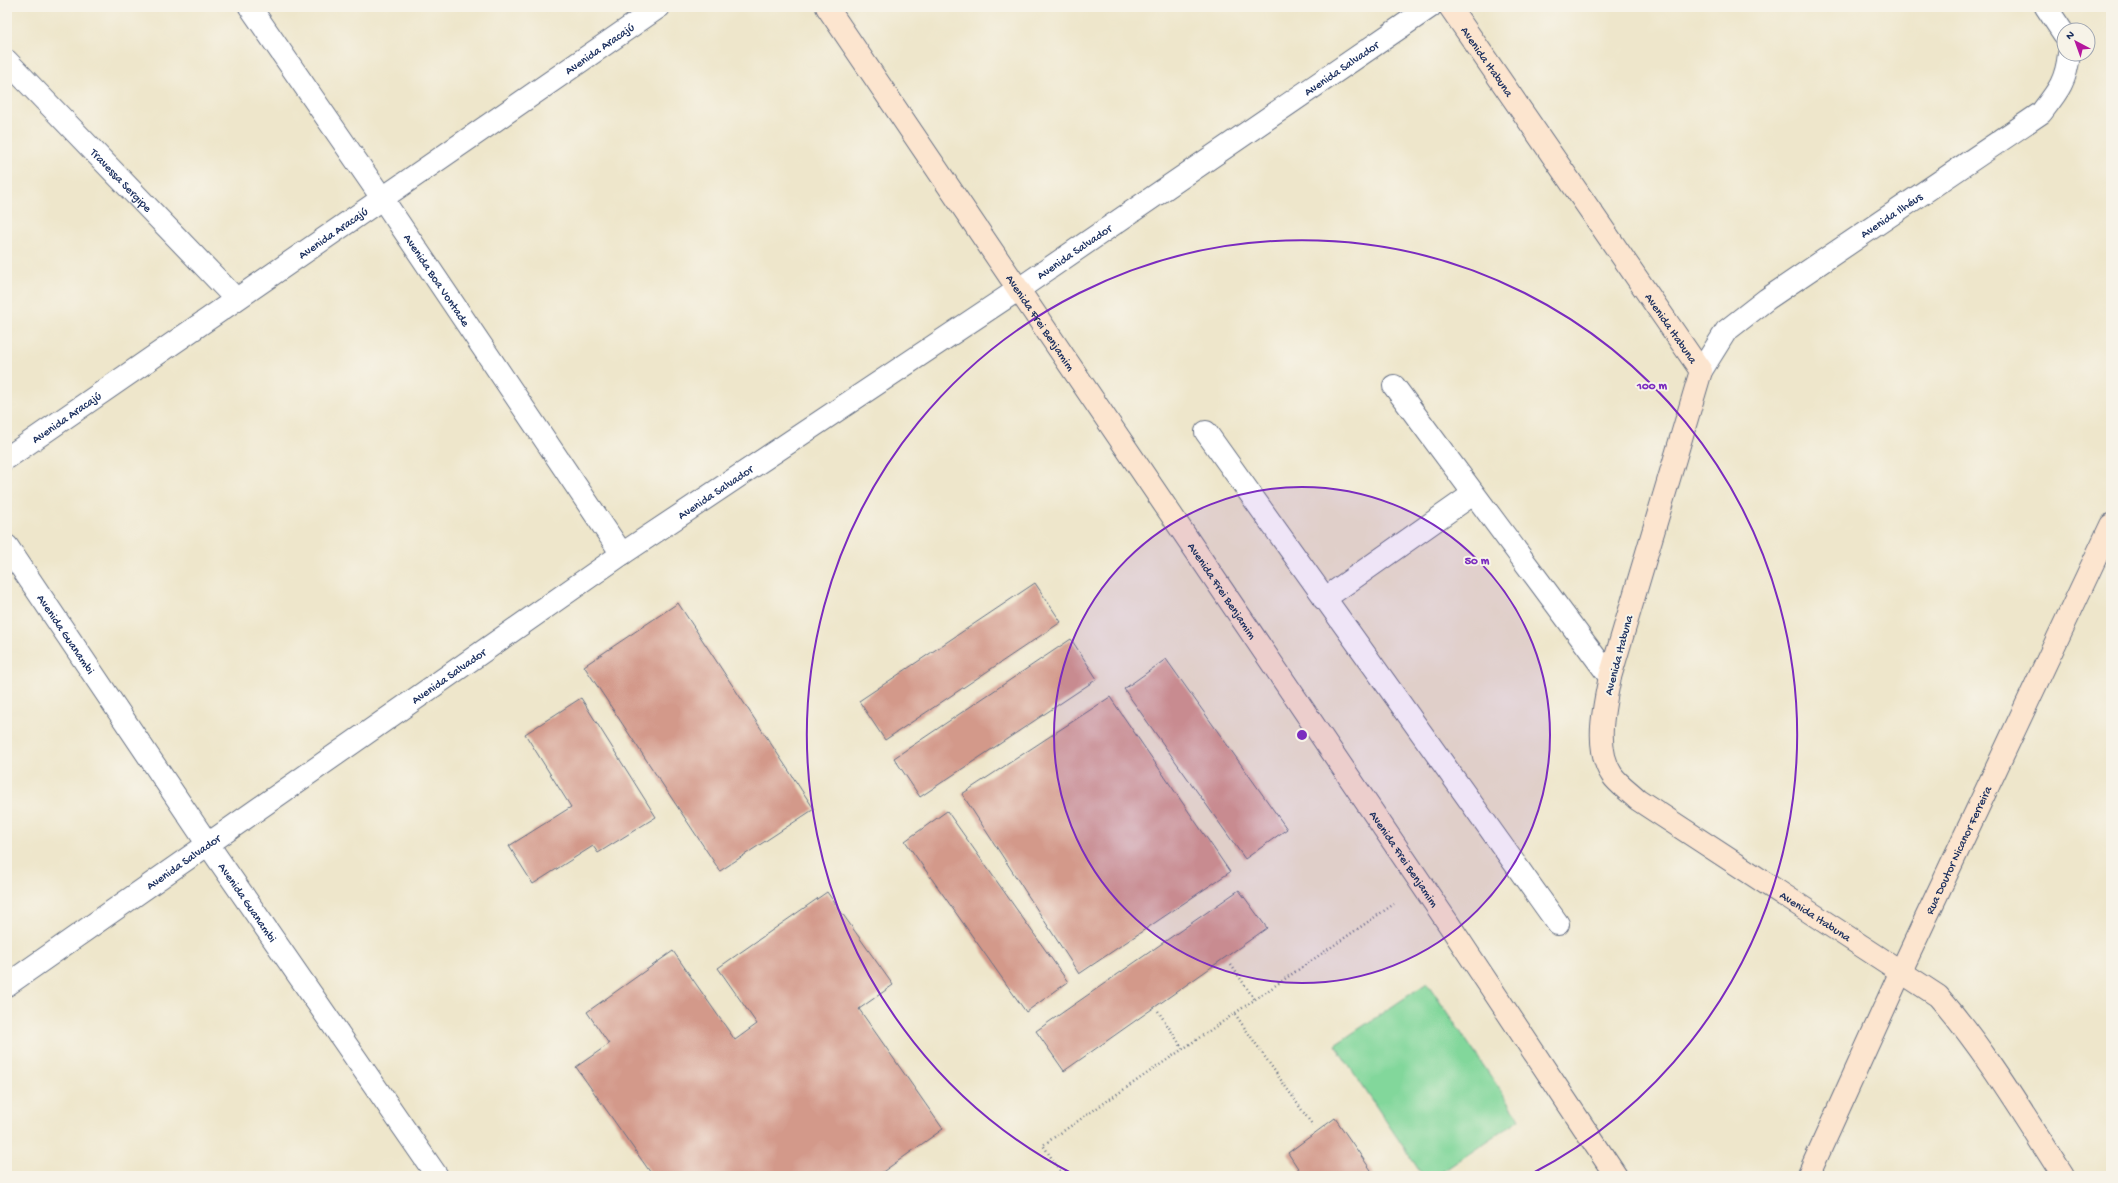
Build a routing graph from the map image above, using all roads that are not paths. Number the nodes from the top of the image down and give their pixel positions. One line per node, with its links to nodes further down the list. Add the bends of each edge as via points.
1 (250, 7): 10 (street, Avenida Boa Vontade)
2 (659, 7): 10 (street, Avenida Aracajú)
3 (827, 7): 11 (street, Avenida Frei Benjamim)
4 (1430, 7): 11 (street, Avenida Salvador)
5 (1450, 7): 13 (street, Avenida Itabuna)
6 (2046, 7): 7 (street)
7 (2056, 22)
8 (7, 61): 12 (street, Travessa Sergipe)
9 (2068, 62): 13 (street, Avenida Ilhéus, via 2067,73 2058,91 2041,113 1767,299 1726,332)
10 (382, 198): 12 (street, Avenida Aracajú); 20 (street, Avenida Boa Vontade)
11 (1019, 290): 20 (street, Avenida Salvador); 28 (street, Avenida Frei Benjamim, via 1446,920)
12 (236, 299): 16 (street, Avenida Aracajú)
13 (1701, 371): 22 (street, Avenida Itabuna)
14 (1394, 386): 17 (street)
15 (1206, 432): 21 (street)
16 (7, 458)
17 (1474, 494): 21 (street); 22 (street)
18 (2111, 525): 25 (street, Rua Doutor Nicanor Ferreira)
19 (7, 546): 23 (street, Avenida Guanambi)
20 (622, 554): 23 (street, Avenida Salvador)
21 (1324, 599): 24 (street)
22 (1610, 678): 25 (street, Avenida Itabuna, via 1605,702 1602,748 1612,775 1637,799)
23 (207, 843): 26 (street, Avenida Salvador); 27 (street, Avenida Guanambi)
24 (1558, 924)
25 (1901, 970): 29 (street, Rua Doutor Nicanor Ferreira); 30 (street, Avenida Itabuna, via 1938,996 1964,1026 1992,1064)
26 (7, 985)
27 (437, 1176)
28 (1616, 1176)
29 (1808, 1176)
30 (2063, 1176)

